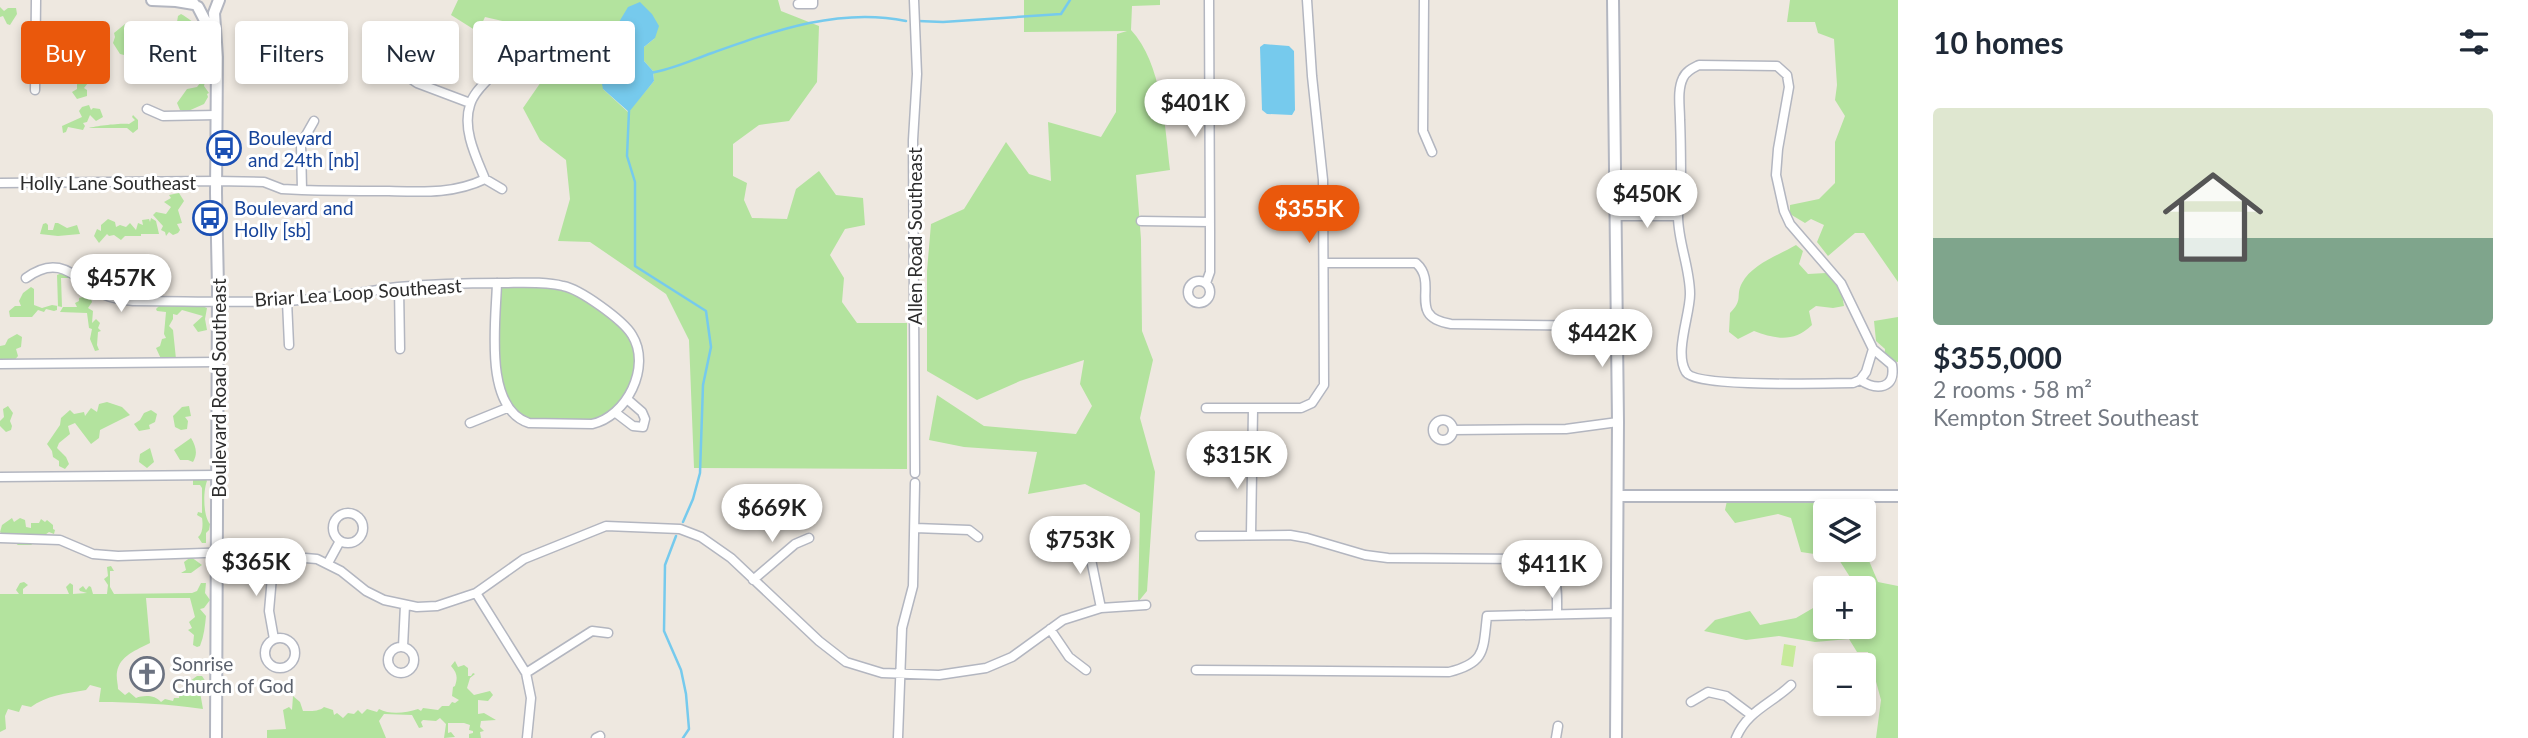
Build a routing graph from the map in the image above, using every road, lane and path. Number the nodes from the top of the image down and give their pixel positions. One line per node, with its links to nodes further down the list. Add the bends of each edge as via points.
1 (36, 0): 17 (street)
2 (152, 0): 10 (street)
3 (219, 0): 10 (street, via 209,7); 13 (street, Boulevard Road Southeast)
4 (813, 0): 11 (street, via 813,4)
5 (914, 0): 54 (street, Allen Road Southeast)
6 (1209, 0): 31 (street)
7 (1307, 0): 32 (street, via 1323,180)
8 (1424, 0): 22 (street, via 1423,131)
9 (1613, 0): 28 (street)
10 (194, 4): 12 (street, Boulevard Road Southeast)
11 (798, 4)
12 (204, 21)
13 (214, 21)
14 (216, 84): 20 (street, Boulevard Road Southeast)
15 (419, 84): 18 (street)
16 (485, 84): 18 (street)
17 (35, 90)
18 (470, 103): 23 (street, via 473,152)
19 (147, 109): 20 (street, via 163,116)
20 (217, 115): 24 (street, Boulevard Road Southeast)
21 (314, 121): 27 (street, via 301,144)
22 (1432, 152)
23 (485, 179): 26 (street); 27 (street, Holly Lane Southeast, via 451,191)
24 (216, 181): 25 (street, Holly Lane Southeast); 27 (street, Holly Lane Southeast); 37 (street, Boulevard Road Southeast)
25 (0, 183)
26 (502, 188)
27 (302, 190)
28 (1616, 216): 29 (street); 39 (street)
29 (1678, 216): 42 (street, via 1682,79 1699,65 1777,66 1787,75 1789,86 1776,174 1784,211 1841,284); 45 (street, via 1690,290 1682,348 1686,372 1693,379)
30 (1142, 221): 31 (street)
31 (1210, 222): 35 (street)
32 (1324, 263): 39 (street, via 1416,263 1425,274 1427,313 1438,322); 49 (street, via 1325,375 1320,395 1301,408)
33 (26, 278): 37 (street, Briar Lea Loop Southeast, via 39,268 54,267 118,299)
34 (497, 283): 36 (street, Briar Lea Loop Southeast); 46 (street, Briar Lea Loop Southeast, via 572,288 627,329 635,340 638,363); 47 (street, via 496,369)
35 (1206, 283)
36 (399, 287): 38 (street, Briar Lea Loop Southeast); 41 (street)
37 (218, 300): 38 (street, Briar Lea Loop Southeast); 43 (street, Boulevard Road Southeast)
38 (287, 301): 40 (street)
39 (1617, 326): 51 (street)
40 (289, 345)
41 (400, 349)
42 (1873, 349): 45 (street); 45 (street, via 1892,365 1894,375 1882,386 1870,387)
43 (218, 362): 44 (street); 55 (street, Boulevard Road Southeast)
44 (0, 364)
45 (1860, 380)
46 (627, 399): 50 (street, Briar Lea Loop Southeast); 50 (street, via 644,415 643,427 633,426)
47 (507, 408): 50 (street, via 529,423 592,424); 52 (street)
48 (1206, 408): 49 (street)
49 (1252, 409): 61 (street)
50 (616, 413)
51 (1618, 422): 53 (street, via 1566,429); 58 (street)
52 (470, 423)
53 (1453, 430)
54 (915, 473)
55 (217, 475): 56 (street); 68 (street, Boulevard Road Southeast)
56 (0, 477)
57 (915, 484): 60 (street)
58 (1618, 496): 59 (street); 76 (street)
59 (1898, 496)
60 (915, 528): 63 (street, via 969,530); 85 (street, via 913,586 902,628)
61 (1251, 535): 62 (street); 77 (street, via 1307,538 1388,558 1531,559 1545,563 1553,573)
62 (1200, 536)
63 (978, 537)
64 (0, 538): 68 (street, via 60,540 97,555)
65 (809, 538): 71 (street, via 795,544)
66 (1087, 540): 75 (street)
67 (340, 541): 70 (street)
68 (217, 552): 69 (street); 90 (street, Boulevard Road Southeast)
69 (274, 554): 70 (street); 80 (street, via 269,611)
70 (328, 563): 73 (street, via 366,591)
71 (753, 580): 72 (street, via 731,558 692,532 607,526 524,559); 85 (street, via 846,662)
72 (476, 593): 73 (street, via 438,606); 84 (street)
73 (405, 605): 81 (street)
74 (1146, 605): 75 (street)
75 (1101, 608): 78 (street, via 1063,620)
76 (1617, 613): 77 (street); 94 (street)
77 (1557, 614): 83 (street, via 1487,616 1478,659 1449,672)
78 (1051, 629): 82 (street, via 1069,657); 85 (street, via 1012,657 986,668 939,675)
79 (608, 634): 84 (street, via 592,631)
80 (274, 639)
81 (402, 647)
82 (1086, 670)
83 (1196, 670)
84 (526, 673): 91 (street, via 531,698)
85 (899, 673): 92 (street)
86 (1791, 685): 88 (street)
87 (1691, 702): 88 (street, via 1708,692 1726,696)
88 (1751, 714): 95 (street)
89 (1558, 726): 93 (street)
90 (216, 738)
91 (527, 738)
92 (898, 738)
93 (1556, 738)
94 (1616, 738)
95 (1736, 738)

